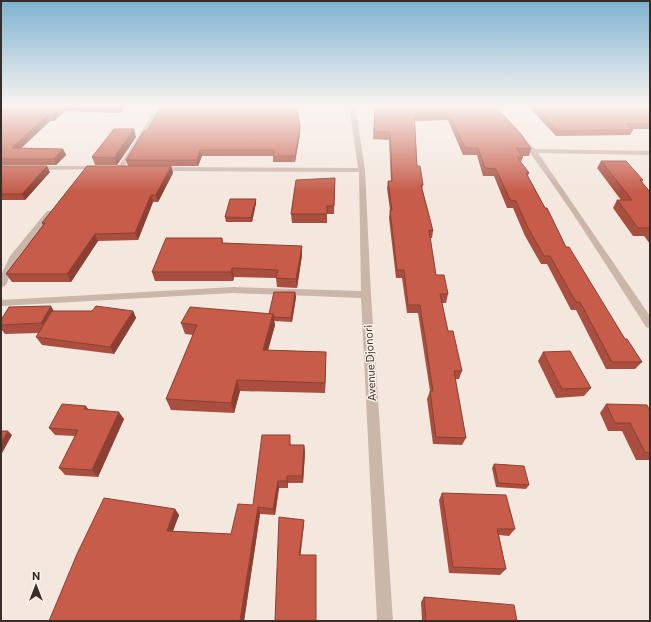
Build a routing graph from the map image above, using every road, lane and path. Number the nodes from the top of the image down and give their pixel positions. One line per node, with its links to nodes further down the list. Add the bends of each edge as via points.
1 (143, 134): 8 (street, via 134,149)
2 (356, 134): 11 (street, Avenue Djonori)
3 (517, 134): 4 (street)
4 (533, 151): 5 (street); 17 (street)
5 (650, 153)
6 (24, 168): 7 (street)
7 (87, 168): 8 (street); 12 (street)
8 (114, 168): 9 (street)
9 (128, 168)
10 (152, 168): 11 (street)
11 (362, 170): 15 (street, Avenue Djonori)
12 (78, 179)
13 (53, 209): 14 (street, via 14,256)
14 (1, 285)
15 (366, 295): 16 (street, via 233,290); 18 (street, Avenue Djonori)
16 (1, 303)
17 (650, 324)
18 (385, 621)

